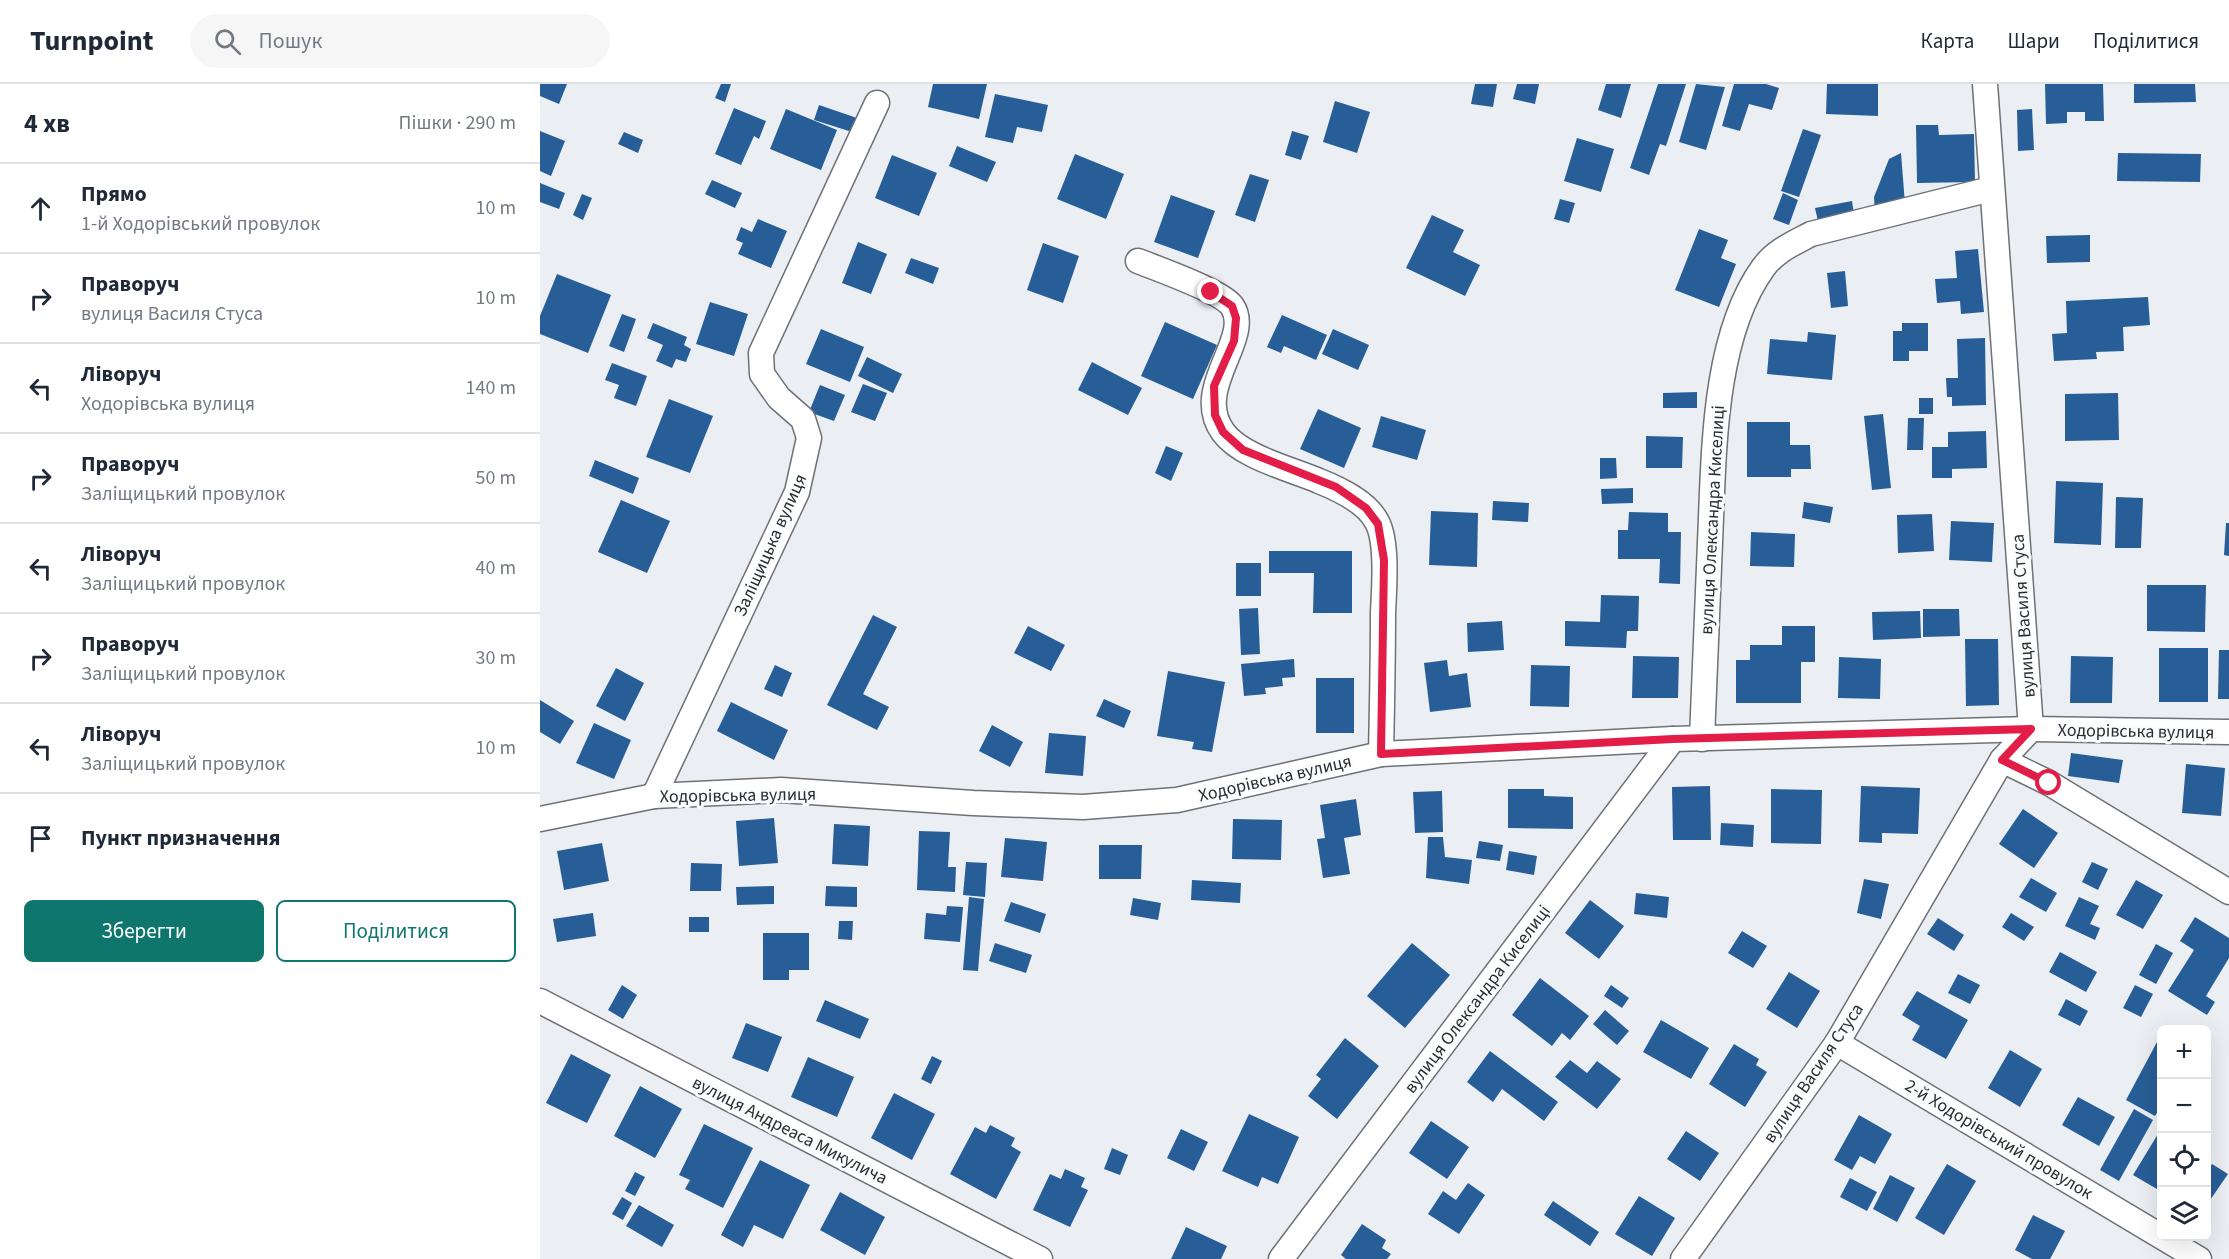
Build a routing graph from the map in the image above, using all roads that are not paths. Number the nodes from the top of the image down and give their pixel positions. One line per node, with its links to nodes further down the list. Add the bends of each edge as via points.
1 (1985, 84): 3 (street, вулиця Василя Стуса)
2 (877, 103): 11 (street, Заліщицька вулиця, via 761,353 762,374 779,398 804,419 809,438 797,492)
3 (1991, 189): 5 (street, вулиця Василя Стуса); 8 (street, вулиця Олександра Киселиці, via 1811,234 1786,247 1764,266 1747,294 1716,407)
4 (1138, 261): 9 (street, via 1211,292 1232,306 1236,318 1234,341 1214,386 1215,415 1223,432 1243,450 1336,487 1366,508 1378,524 1384,560)
5 (2031, 729): 6 (street, Ходорівська вулиця); 8 (street, Ходорівська вулиця); 10 (street, вулиця Василя Стуса)
6 (2229, 732)
7 (1673, 739): 8 (street, Ходорівська вулиця); 9 (street, Ходорівська вулиця); 17 (street, вулиця Олександра Киселиці)
8 (1702, 739)
9 (1381, 754): 11 (street, Ходорівська вулиця, via 1177,800 1083,807 781,790)
10 (2002, 760): 13 (street, via 2049,783); 15 (street, вулиця Василя Стуса)
11 (654, 796): 12 (street, Ходорівська вулиця)
12 (540, 819)
13 (2229, 891)
14 (540, 1001): 16 (street, вулиця Андреаса Микулича)
15 (1837, 1042): 18 (street, вулиця Василя Стуса); 19 (street, 2-й Ходорівський провулок)
16 (1041, 1259)
17 (1281, 1259)
18 (1683, 1259)
19 (2199, 1259)

